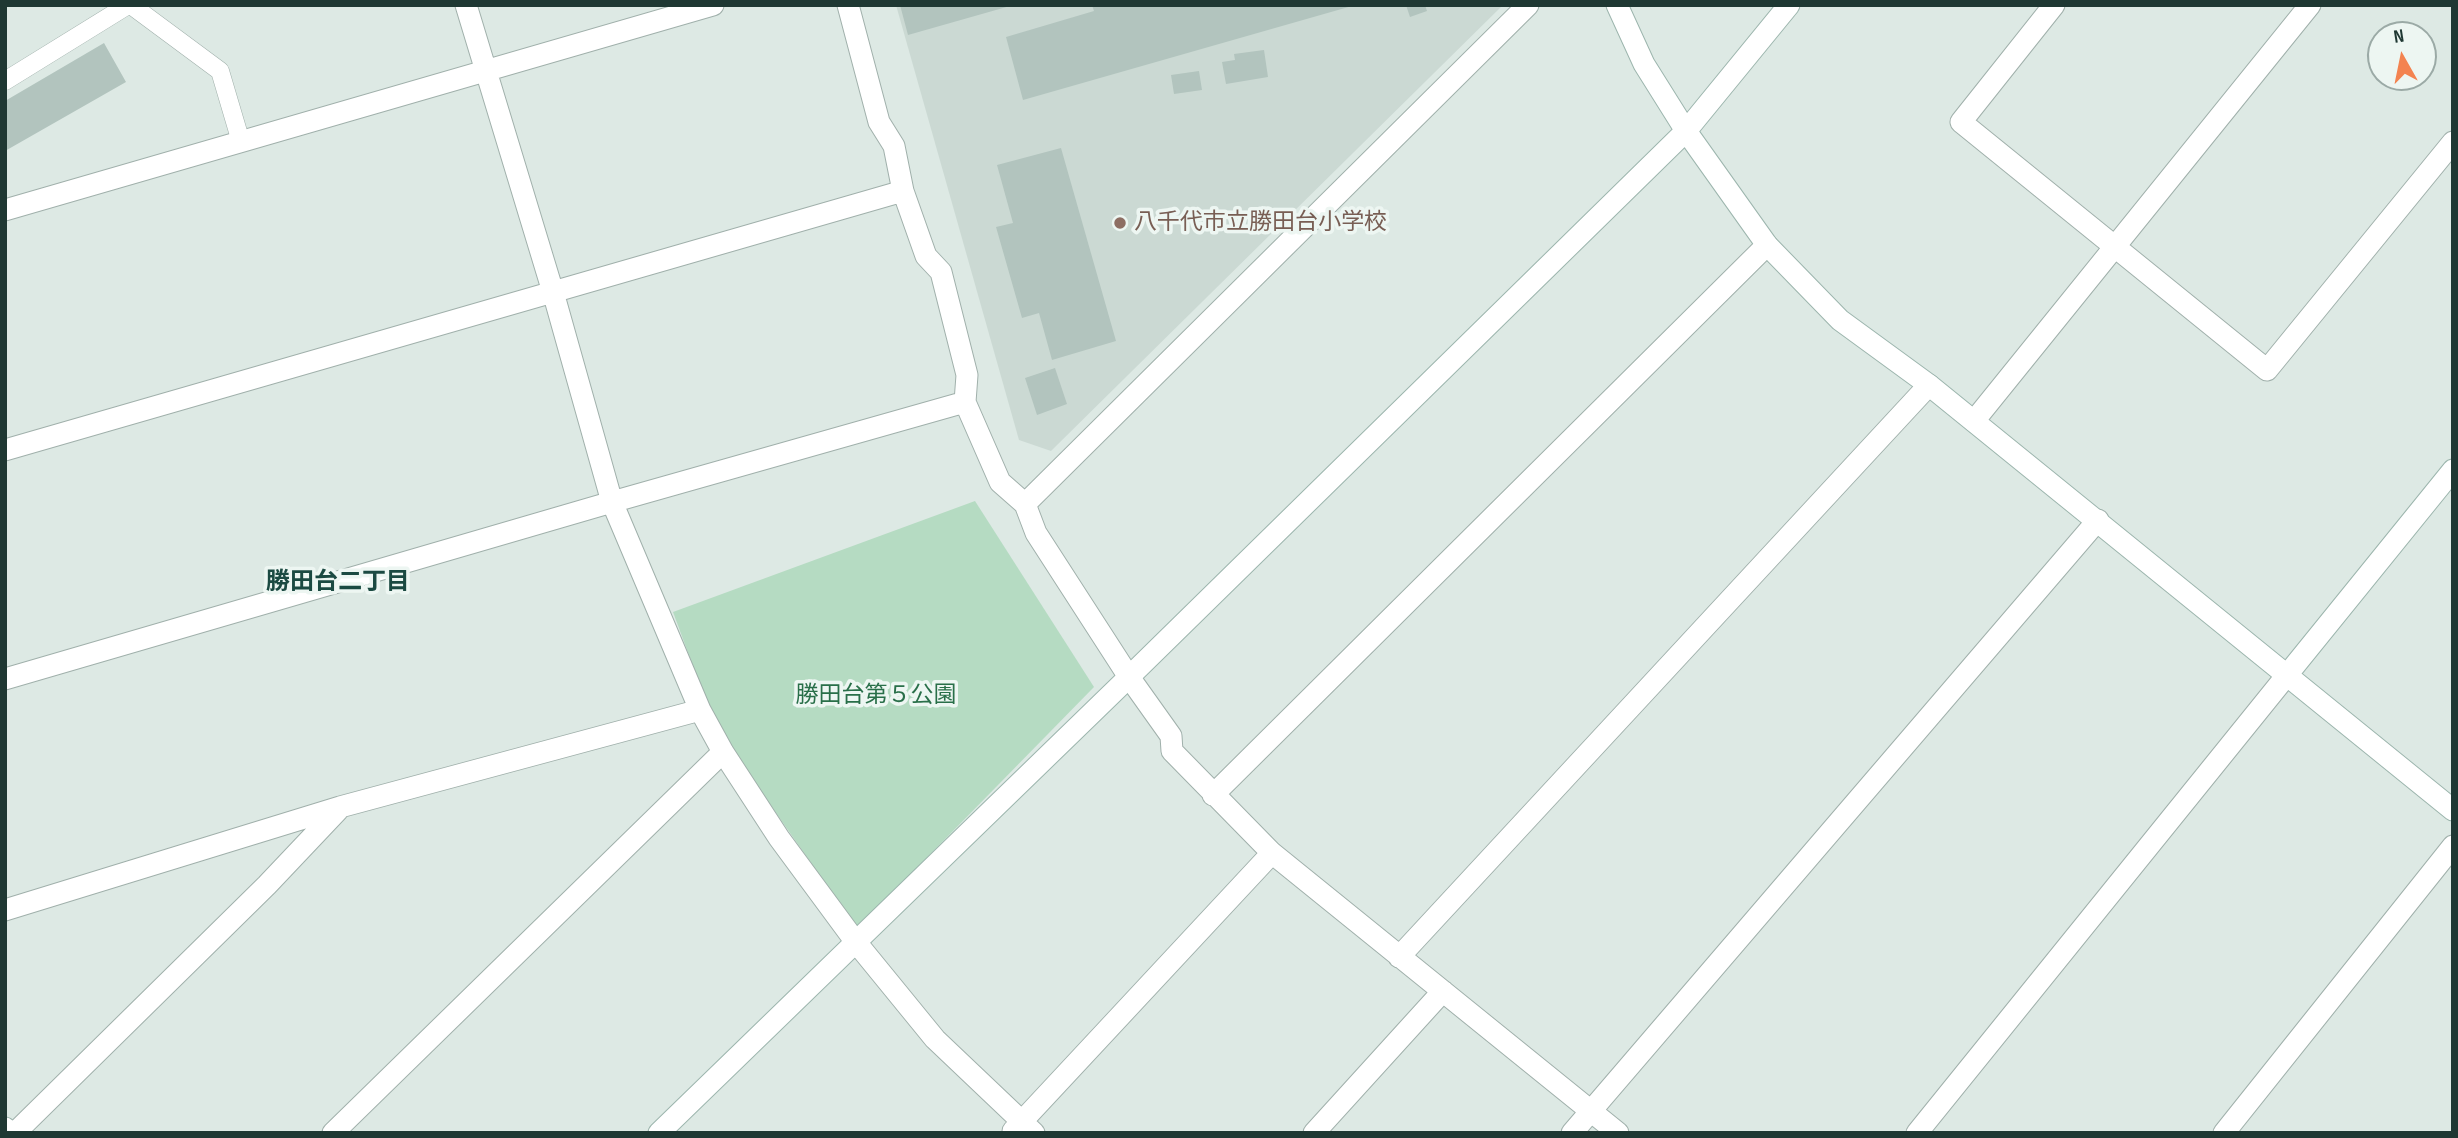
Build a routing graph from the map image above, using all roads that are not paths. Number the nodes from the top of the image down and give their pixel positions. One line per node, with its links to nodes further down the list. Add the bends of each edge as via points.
1 (130, 5): 11 (lane); 13 (lane, via 220,71)
2 (466, 5): 10 (street)
3 (713, 5): 10 (street)
4 (848, 5): 15 (street, via 879,121 894,146)
5 (1528, 5): 26 (street)
6 (1617, 5): 12 (street, via 1644,64)
7 (1789, 5): 12 (street)
8 (2054, 5): 18 (street, via 1961,122)
9 (2310, 5): 18 (street)
10 (485, 72): 13 (street); 19 (street)
11 (5, 81)
12 (1686, 131): 17 (street); 29 (street)
13 (241, 142): 16 (street)
14 (2453, 142): 18 (street, via 2267,370)
15 (903, 191): 19 (street); 21 (street, via 926,256 941,272 967,375)
16 (5, 209)
17 (1768, 245): 20 (street, via 1840,320); 33 (street)
18 (2115, 246): 22 (street)
19 (552, 292): 23 (street); 25 (street)
20 (1929, 385): 22 (street); 40 (street)
21 (965, 402): 25 (street); 26 (street, via 1000,482)
22 (1974, 421): 27 (street)
23 (5, 450)
24 (2453, 470): 28 (street)
25 (612, 502): 30 (street); 31 (street)
26 (1025, 504): 29 (street, via 1036,533)
27 (2098, 520): 28 (street); 42 (street)
28 (2287, 675): 35 (street); 50 (street)
29 (1129, 677): 33 (street, via 1171,736 1171,751); 39 (street)
30 (5, 679)
31 (700, 710): 32 (street); 34 (street)
32 (723, 752): 39 (street); 45 (street)
33 (1213, 795): 37 (street)
34 (341, 807): 38 (street); 44 (street)
35 (2453, 810)
36 (2453, 846): 51 (street)
37 (1272, 853): 40 (street); 43 (street)
38 (5, 910)
39 (855, 941): 43 (street, via 935,1039); 46 (street)
40 (1399, 957): 41 (street)
41 (1443, 991): 42 (street); 47 (street)
42 (1591, 1110): 48 (street); 49 (street)
43 (1022, 1129)
44 (16, 1133)
45 (333, 1133)
46 (659, 1133)
47 (1314, 1133)
48 (1572, 1133)
49 (1618, 1133)
50 (1917, 1133)
51 (2224, 1133)

